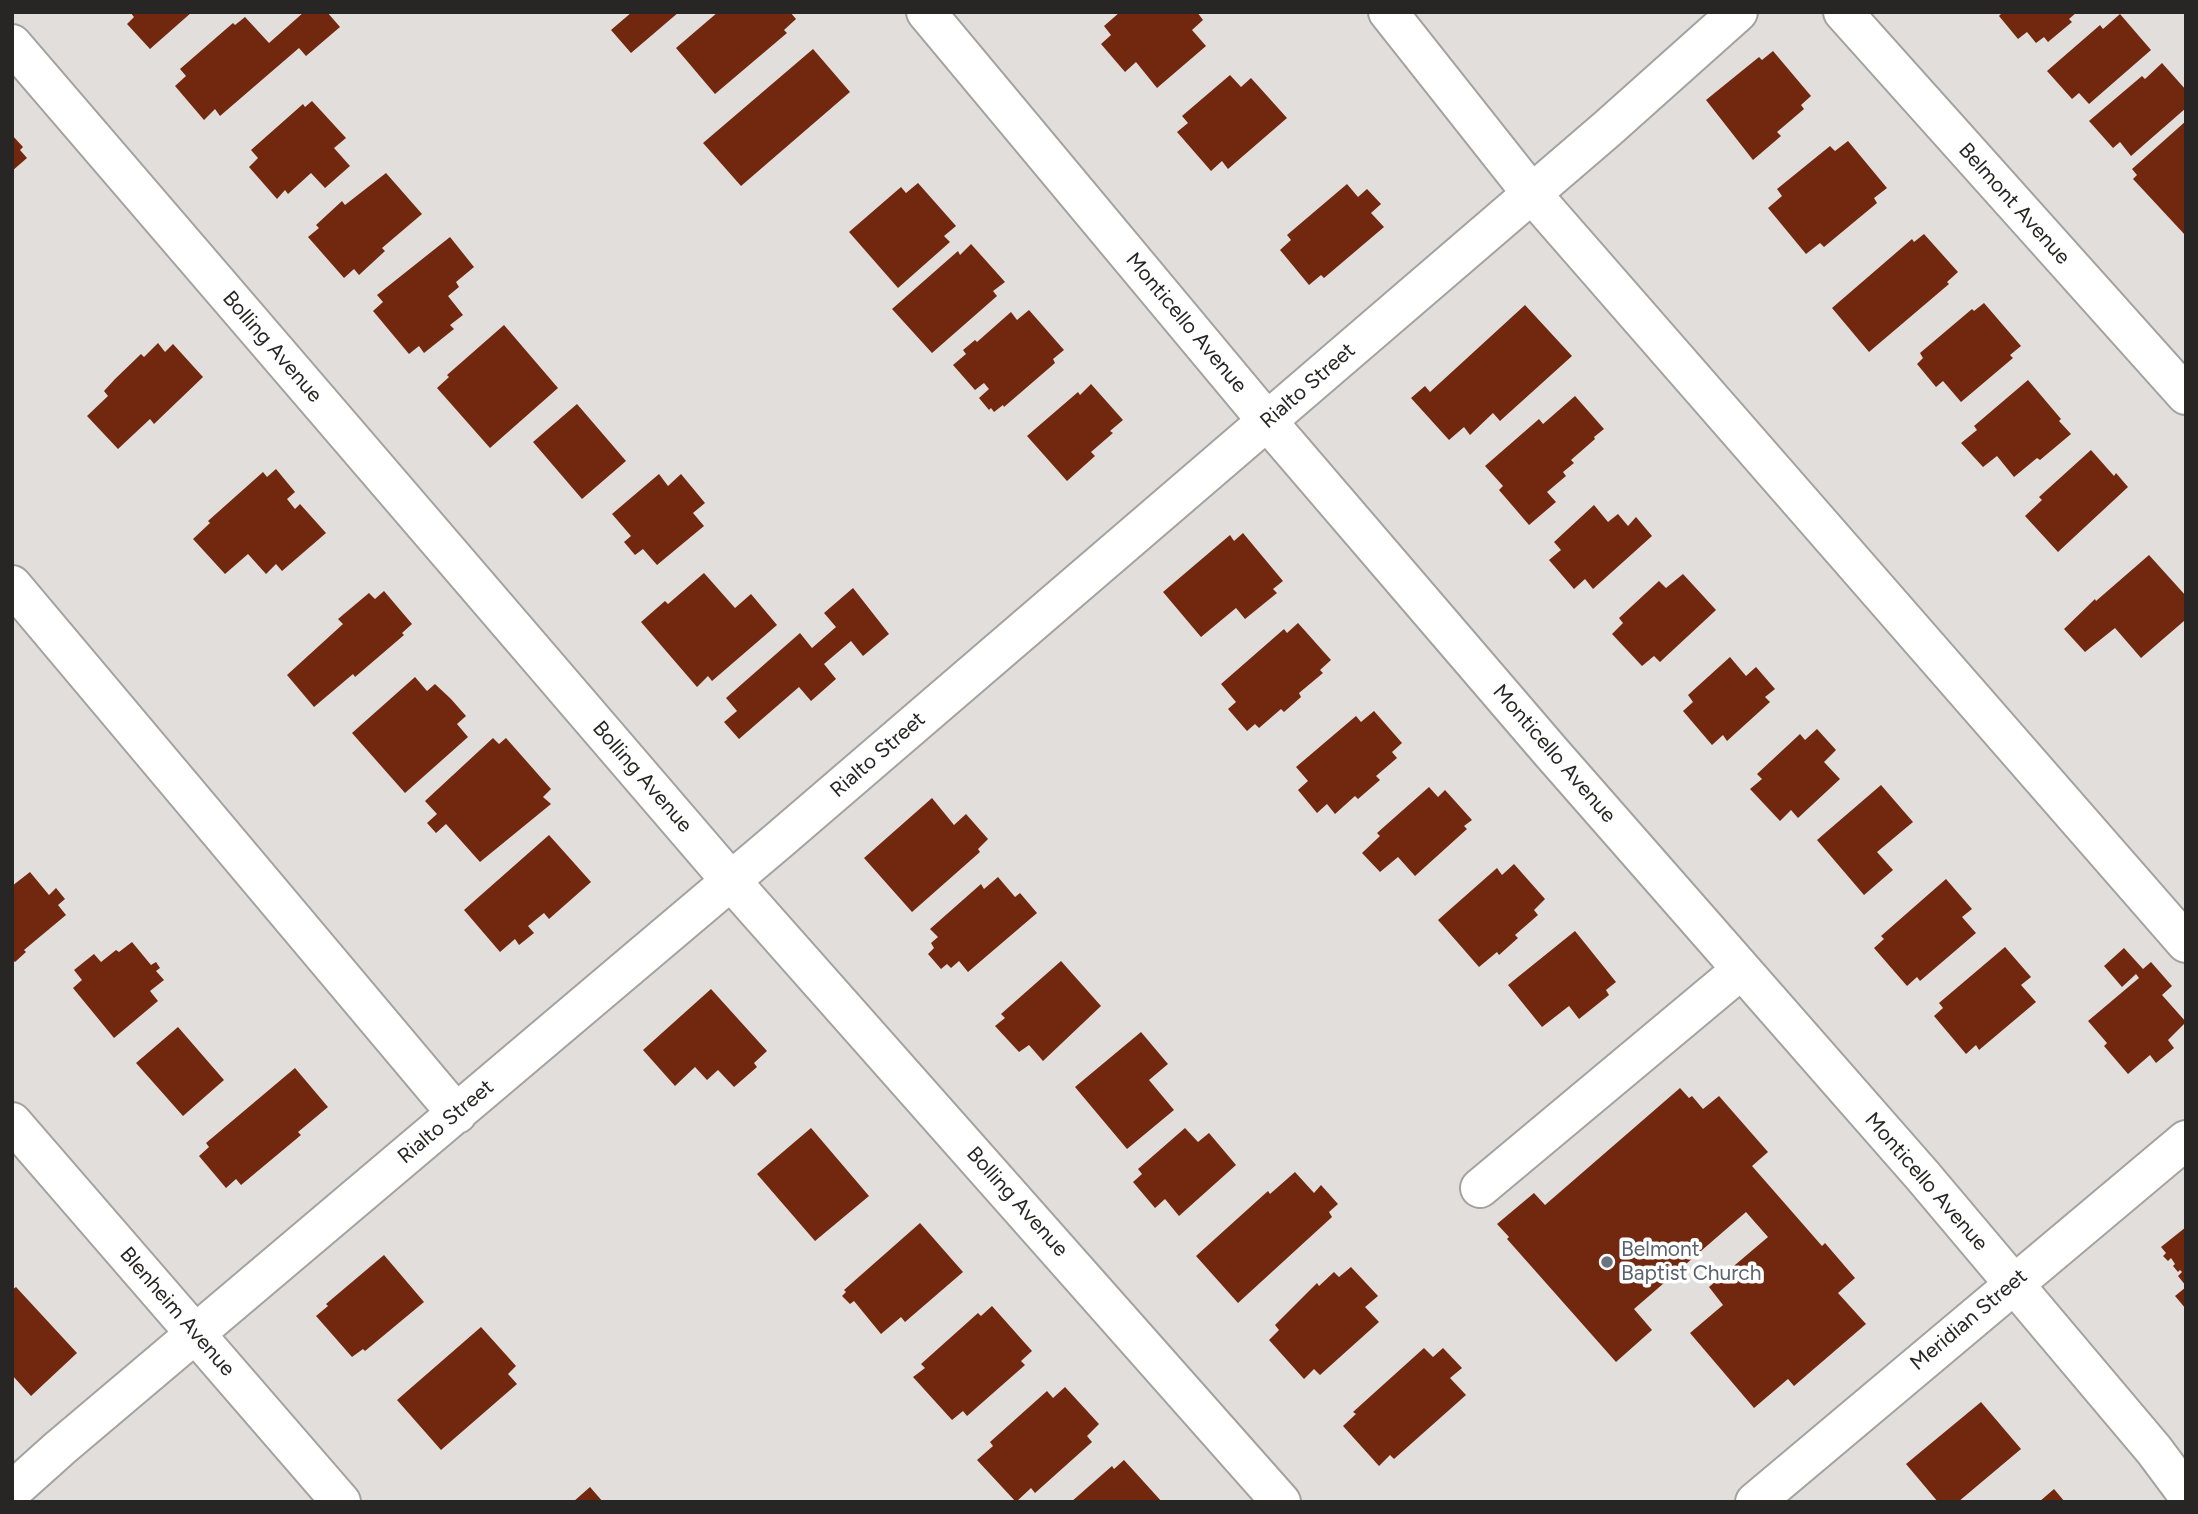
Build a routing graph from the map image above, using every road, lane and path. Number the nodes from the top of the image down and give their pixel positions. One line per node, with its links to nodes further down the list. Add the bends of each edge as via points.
1 (926, 12): 8 (street, Monticello Avenue)
2 (1388, 12): 6 (street)
3 (1738, 12): 6 (street, Rialto Street)
4 (1843, 12): 7 (street, Belmont Avenue)
5 (12, 44): 10 (street, Bolling Avenue)
6 (1531, 194): 8 (street, Rialto Street); 11 (street)
7 (2186, 396)
8 (1267, 421): 10 (street, Rialto Street); 12 (street, Monticello Avenue)
9 (12, 585): 13 (street)
10 (731, 881): 13 (street, Rialto Street); 22 (street, Bolling Avenue)
11 (2186, 943)
12 (1741, 970): 16 (street); 17 (street, Monticello Avenue)
13 (457, 1114): 18 (street, Rialto Street)
14 (12, 1122): 18 (street, Blenheim Avenue)
15 (2186, 1140): 17 (street, Meridian Street)
16 (1480, 1188)
17 (2013, 1283): 20 (street, Monticello Avenue); 23 (street, Meridian Street)
18 (195, 1334): 19 (street, Rialto Street); 21 (street, Blenheim Avenue)
19 (12, 1491)
20 (2186, 1493)
21 (341, 1502)
22 (1281, 1502)
23 (1755, 1502)

